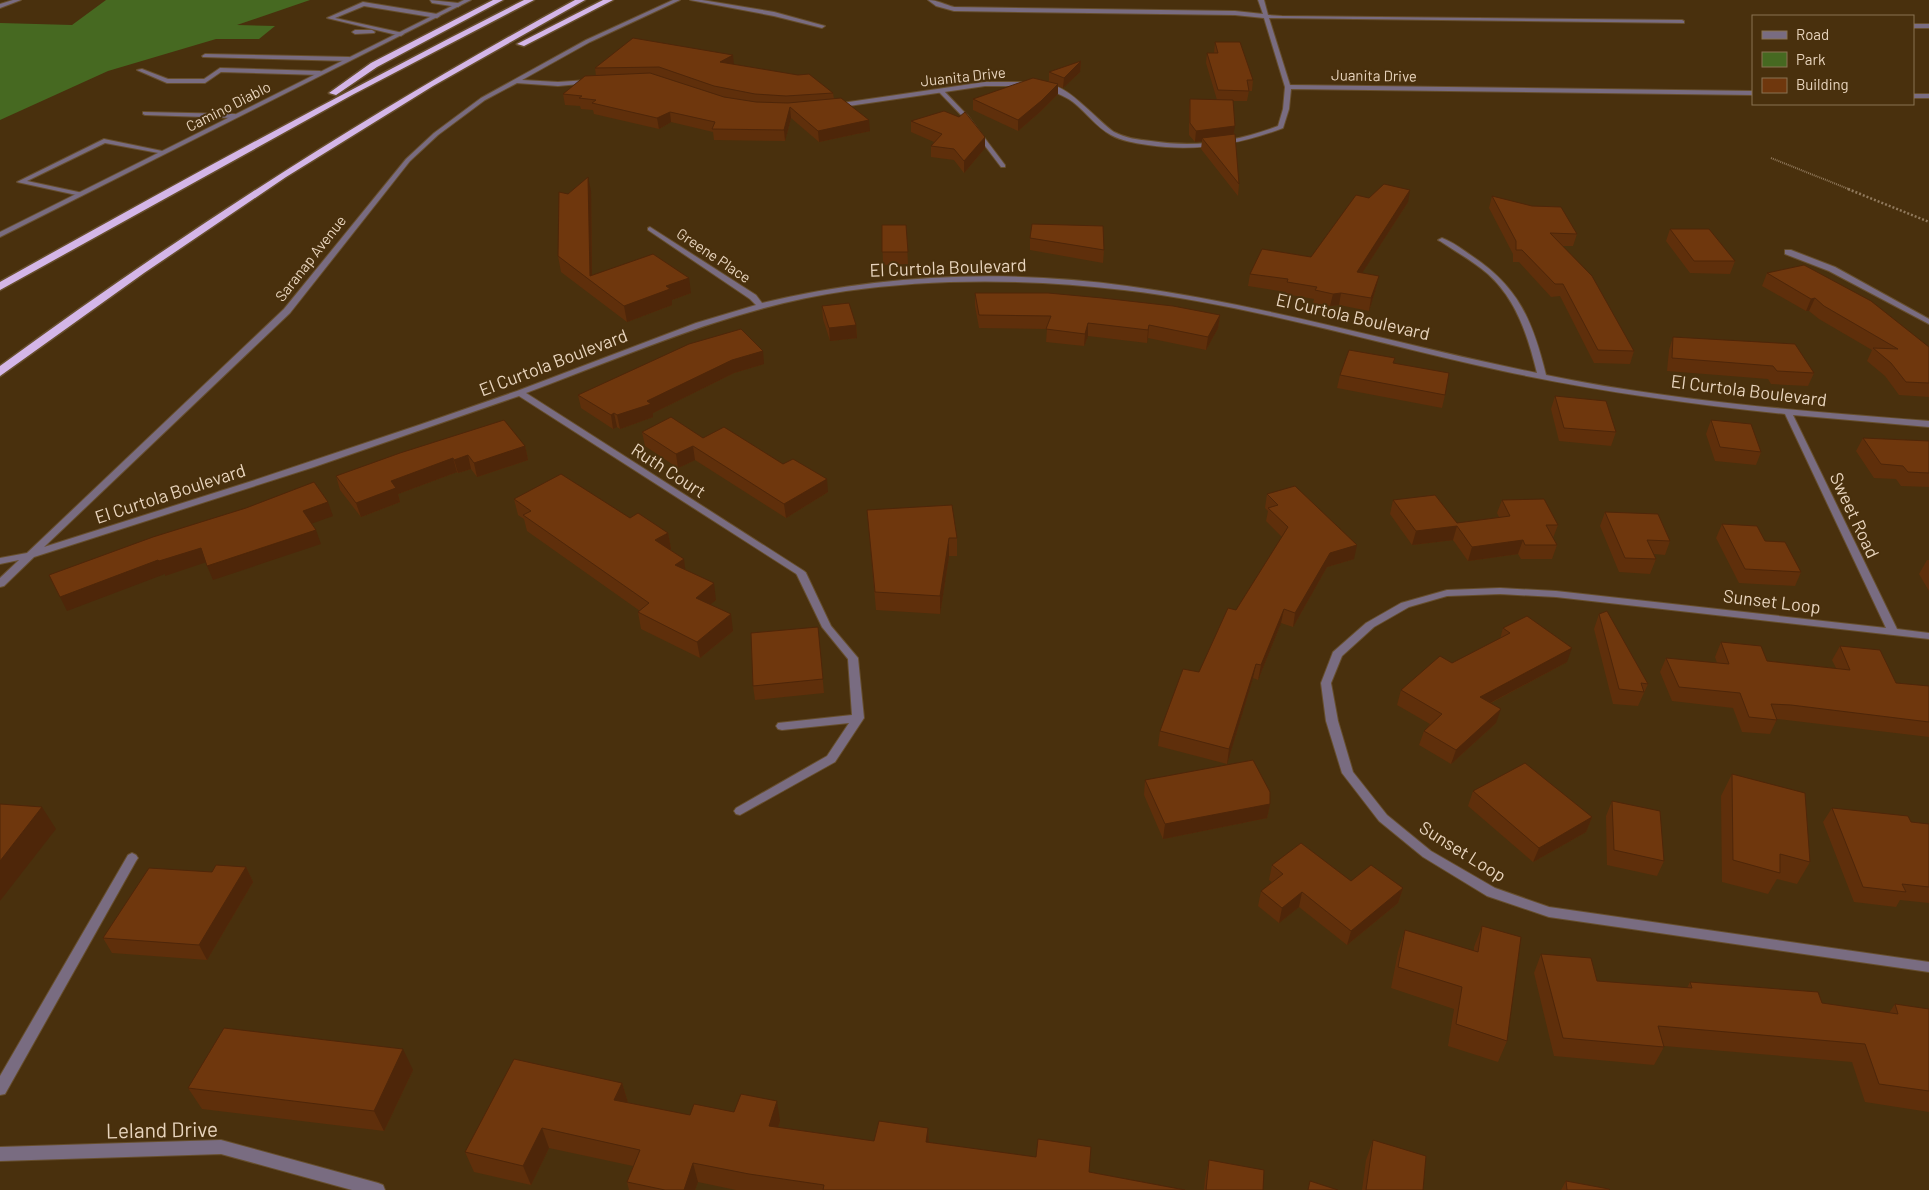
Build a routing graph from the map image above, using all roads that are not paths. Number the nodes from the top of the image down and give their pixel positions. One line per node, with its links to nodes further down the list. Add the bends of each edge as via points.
1 (18, 0): 14 (street)
2 (468, 0): 13 (street, Camino Diablo)
3 (499, 0): 42 (highway, via 374,65 349,80)
4 (514, 0): 24 (highway, via 479,18)
5 (530, 0): 24 (highway)
6 (581, 0): 38 (highway)
7 (609, 0): 25 (highway)
8 (677, 0): 31 (street, Saranap Avenue, via 603,33)
9 (693, 0): 18 (street)
10 (931, 0): 16 (street, via 954,8)
11 (1261, 0): 16 (street)
12 (432, 1): 13 (street)
13 (458, 5): 15 (street, Camino Diablo)
14 (0, 6)
15 (437, 16): 21 (street, via 363,4 330,18); 23 (street, Camino Diablo)
16 (1266, 16): 17 (street); 33 (street)
17 (1682, 22)
18 (822, 26)
19 (1914, 26): 20 (street)
20 (1929, 26)
21 (383, 30): 22 (street); 23 (street)
22 (355, 32)
23 (401, 34): 28 (street, Camino Diablo)
24 (448, 40): 42 (highway)
25 (516, 47)
26 (508, 51): 38 (highway)
27 (205, 56): 28 (street)
28 (350, 59): 30 (street, Camino Diablo)
29 (140, 70): 30 (street, via 168,81 205,82 220,70)
30 (320, 73): 41 (street, Camino Diablo)
31 (517, 81): 32 (street, via 558,84); 58 (street, Saranap Avenue, via 457,117 408,160 288,311)
32 (600, 81)
33 (1288, 87): 34 (street, Juanita Drive, via 1282,127 1251,139 1191,148 1132,140 1111,132 1070,94 1046,86 999,83); 35 (street, Juanita Drive)
34 (941, 91): 39 (street, Juanita Drive); 44 (street, via 964,113)
35 (1752, 93)
36 (1914, 96): 37 (street)
37 (1929, 96)
38 (392, 107): 53 (highway, via 182,240)
39 (826, 107)
40 (145, 113): 41 (street)
41 (235, 116): 43 (street, Camino Diablo)
42 (298, 120): 50 (highway)
43 (164, 152): 45 (street, Camino Diablo); 45 (street, via 104,141 20,182)
44 (1003, 166)
45 (81, 194): 47 (street, Camino Diablo)
46 (650, 229): 51 (street, Greene Place, via 753,297)
47 (0, 235)
48 (1442, 240): 54 (street, via 1491,273 1515,301 1533,337)
49 (1788, 252): 52 (street, via 1832,269)
50 (0, 287)
51 (760, 305): 54 (street, El Curtola Boulevard, via 865,286 929,281 1000,279 1123,287 1225,302); 55 (street, El Curtola Boulevard, via 719,317)
52 (1929, 322)
53 (0, 372)
54 (1542, 377): 56 (street, El Curtola Boulevard, via 1642,394)
55 (520, 393): 58 (street, El Curtola Boulevard, via 226,493); 63 (street, Ruth Court, via 801,573 826,627 853,658)
56 (1788, 412): 57 (street, El Curtola Boulevard); 61 (street, Sweet Road)
57 (1929, 424)
58 (30, 555): 59 (street, El Curtola Boulevard); 60 (street, Saranap Avenue)
59 (0, 561)
60 (0, 584)
61 (1892, 632): 62 (street, Sunset Loop); 67 (street, Sunset Loop, via 1556,594 1447,593 1405,604 1370,625 1337,654 1326,683 1332,721 1348,773 1354,781 1384,818 1420,848 1491,892 1549,912)
62 (1929, 636)
63 (858, 718): 64 (street); 65 (street, via 831,759)
64 (782, 726)
65 (740, 811)
66 (132, 858): 68 (street)
67 (1929, 966)
68 (0, 1089)
69 (0, 1154): 70 (street, Leland Drive, via 221,1147)
70 (378, 1190)

